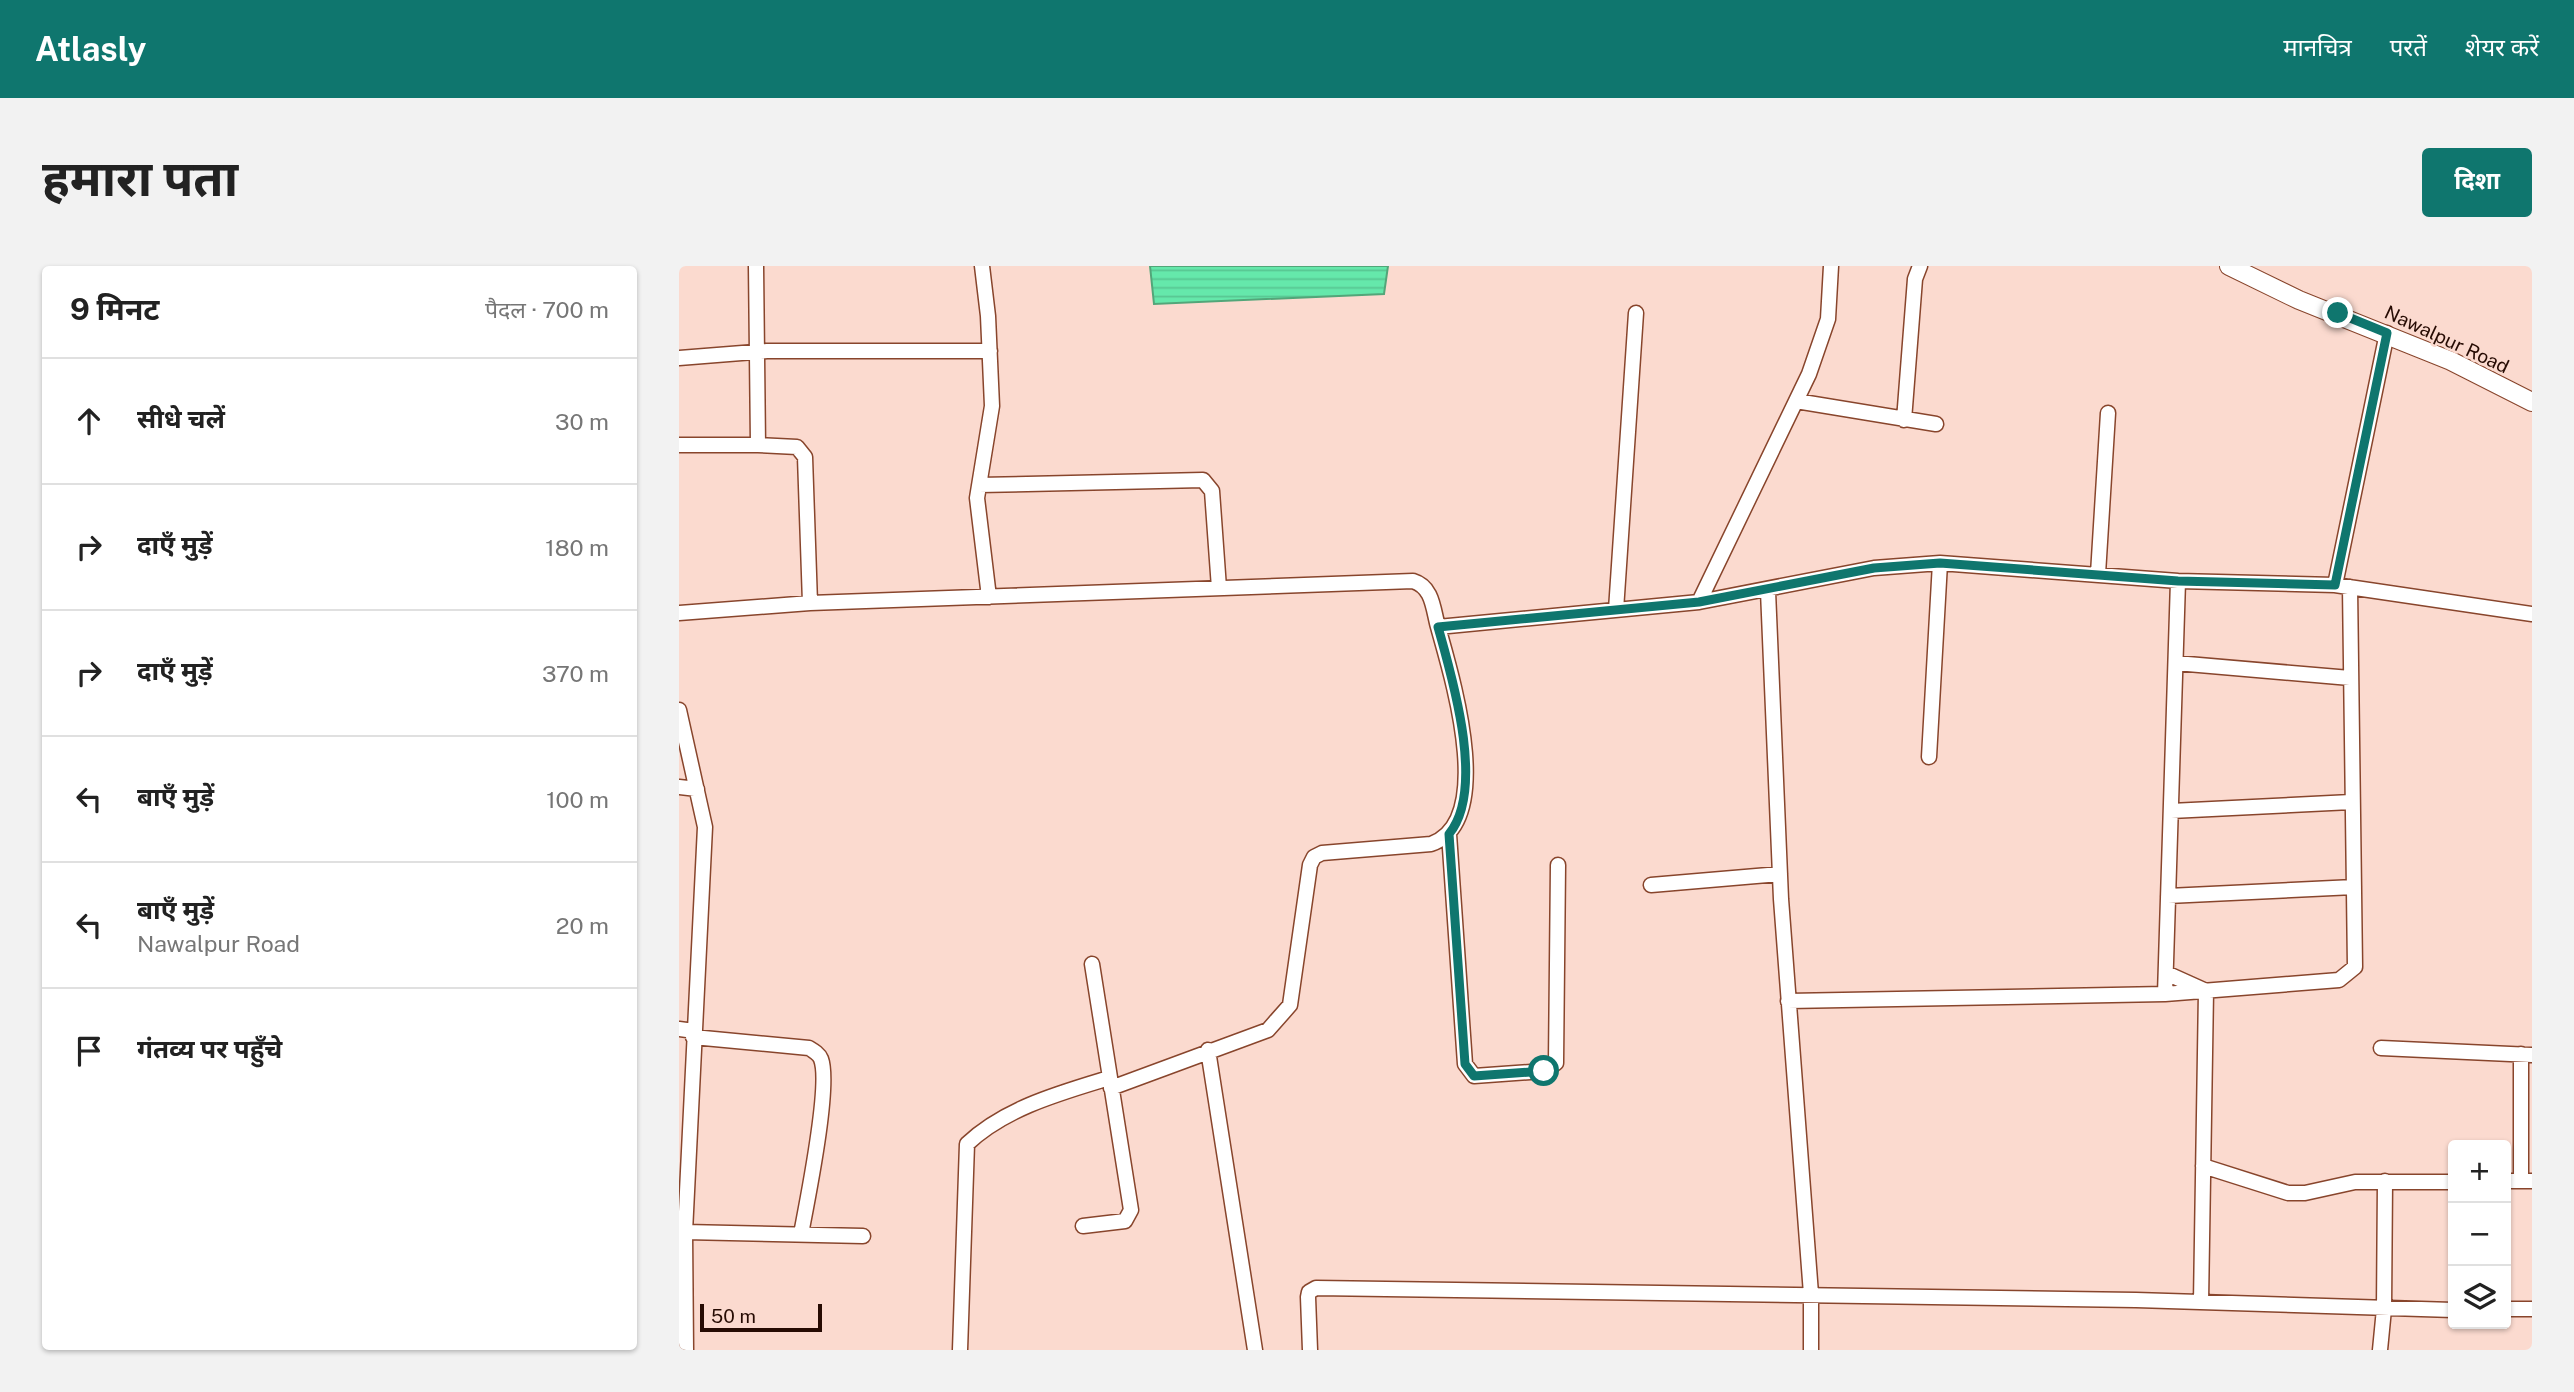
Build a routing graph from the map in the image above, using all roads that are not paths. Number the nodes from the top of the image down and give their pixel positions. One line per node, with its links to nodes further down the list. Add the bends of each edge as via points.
1 (755, 266): 8 (street)
2 (982, 266): 9 (street)
3 (1831, 266): 11 (street, via 1828,319)
4 (1920, 266): 14 (street, via 1915,279)
5 (2229, 266): 7 (street, Nawalpur Road, via 2299,300)
6 (1636, 313): 28 (street)
7 (2387, 333): 12 (street, Nawalpur Road); 22 (street)
8 (757, 351): 9 (street); 10 (street); 17 (street)
9 (991, 351): 18 (street, via 992,406)
10 (679, 358)
11 (1796, 401): 14 (street); 26 (street)
12 (2532, 402)
13 (2108, 413): 20 (street)
14 (1904, 420): 15 (street)
15 (1936, 424)
16 (679, 445): 17 (street)
17 (758, 445): 27 (street, via 797,447 805,457)
18 (979, 485): 23 (street, via 1203,480 1212,491); 25 (street)
19 (1940, 563): 20 (street); 24 (street, via 1874,568); 35 (street)
20 (2098, 574): 21 (street)
21 (2178, 581): 22 (street); 32 (street)
22 (2343, 586): 30 (street); 33 (street)
23 (1219, 588): 25 (street); 31 (street, via 1413,581 1428,591)
24 (1768, 591): 26 (street); 42 (street)
25 (989, 597): 27 (street)
26 (1699, 602): 28 (street)
27 (810, 603): 29 (street)
28 (1616, 610): 31 (street)
29 (679, 613)
30 (2532, 614)
31 (1438, 627): 40 (street, via 1461,712 1466,787)
32 (2176, 663): 33 (street); 39 (street)
33 (2350, 678): 38 (street)
34 (679, 710): 37 (street)
35 (1929, 757)
36 (679, 787): 37 (street)
37 (697, 789): 51 (street, via 706,846)
38 (2351, 802): 39 (street); 44 (street)
39 (2171, 811): 45 (street)
40 (1449, 834): 41 (street, via 1465,1064 1474,1076 1544,1071 1556,1063); 53 (street, via 1431,844 1314,857 1290,1004 1268,1030)
41 (1558, 865)
42 (1780, 874): 43 (street); 50 (street)
43 (1651, 885)
44 (2354, 887): 45 (street); 48 (street, via 2355,967 2349,974 2311,983)
45 (2168, 896): 47 (street)
46 (1092, 964): 55 (street)
47 (2166, 973): 48 (street); 49 (street)
48 (2206, 991): 49 (street); 56 (street)
49 (2165, 994): 50 (street)
50 (1788, 1001): 64 (street)
51 (689, 1032): 61 (street); 62 (street, via 809,1048 821,1059 818,1135)
52 (2381, 1048): 54 (street)
53 (1208, 1050): 55 (street); 72 (street)
54 (2526, 1054): 58 (street)
55 (1110, 1083): 60 (street, via 1130,1217); 71 (street, via 1046,1097 1011,1114 968,1144)
56 (2203, 1166): 57 (street, via 2288,1193); 65 (street)
57 (2385, 1181): 59 (street); 66 (street)
58 (2520, 1181)
59 (2448, 1182)
60 (1083, 1226)
61 (685, 1232): 62 (street); 70 (street)
62 (801, 1234): 63 (street)
63 (863, 1236)
64 (1811, 1294): 65 (street); 73 (street, via 1316,1289 1308,1297); 74 (street)
65 (2201, 1302): 66 (street)
66 (2383, 1309): 69 (street); 75 (street)
67 (2511, 1309): 68 (street)
68 (2532, 1309)
69 (2448, 1310)
70 (686, 1350)
71 (960, 1350)
72 (1255, 1350)
73 (1310, 1350)
74 (1811, 1350)
75 (2380, 1350)

